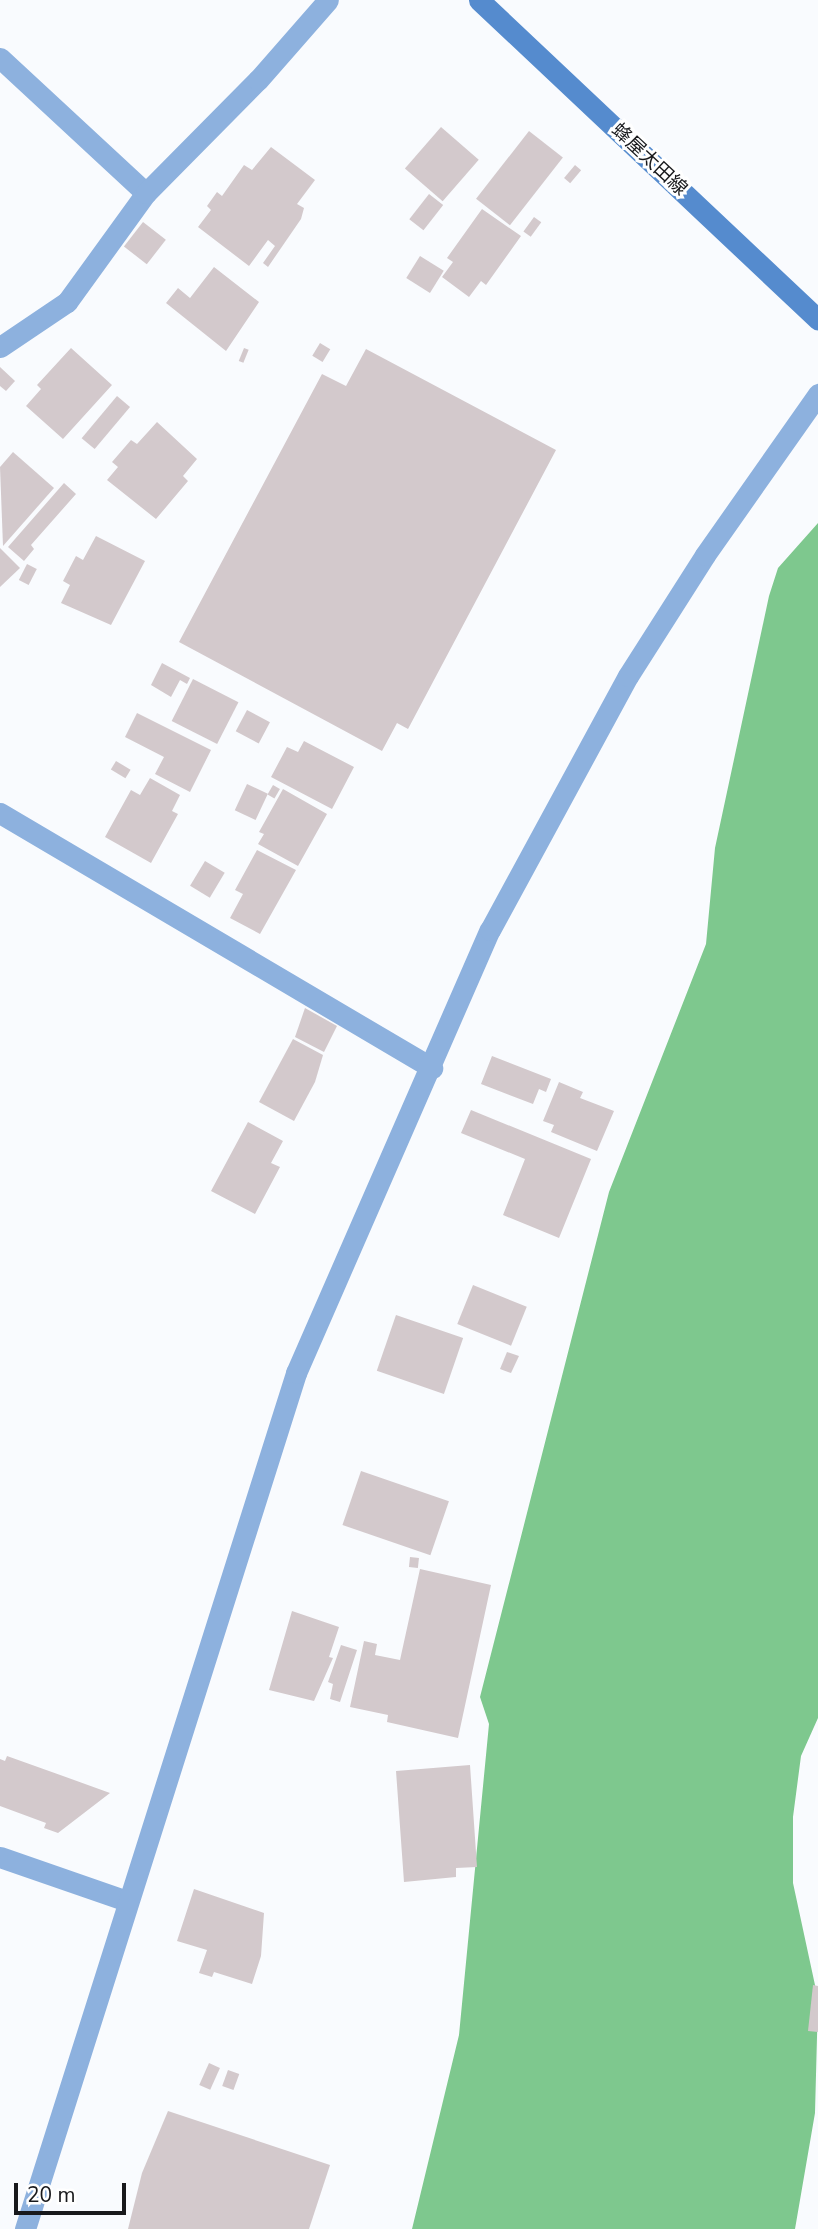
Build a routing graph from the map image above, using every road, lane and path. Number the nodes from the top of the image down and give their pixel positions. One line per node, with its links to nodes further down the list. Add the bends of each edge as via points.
1 (328, 0): 4 (street, via 258,80)
2 (480, 0): 5 (main road, 蜂屋太田線)
3 (0, 58): 4 (street)
4 (146, 193): 6 (street, via 67,302)
5 (818, 320)
6 (0, 347)
7 (818, 394): 9 (street, via 705,555 628,676 490,930)
8 (0, 813): 9 (street)
9 (432, 1068): 11 (street, via 296,1373)
10 (0, 1857): 11 (street)
11 (127, 1901): 12 (street)
12 (25, 2229)

